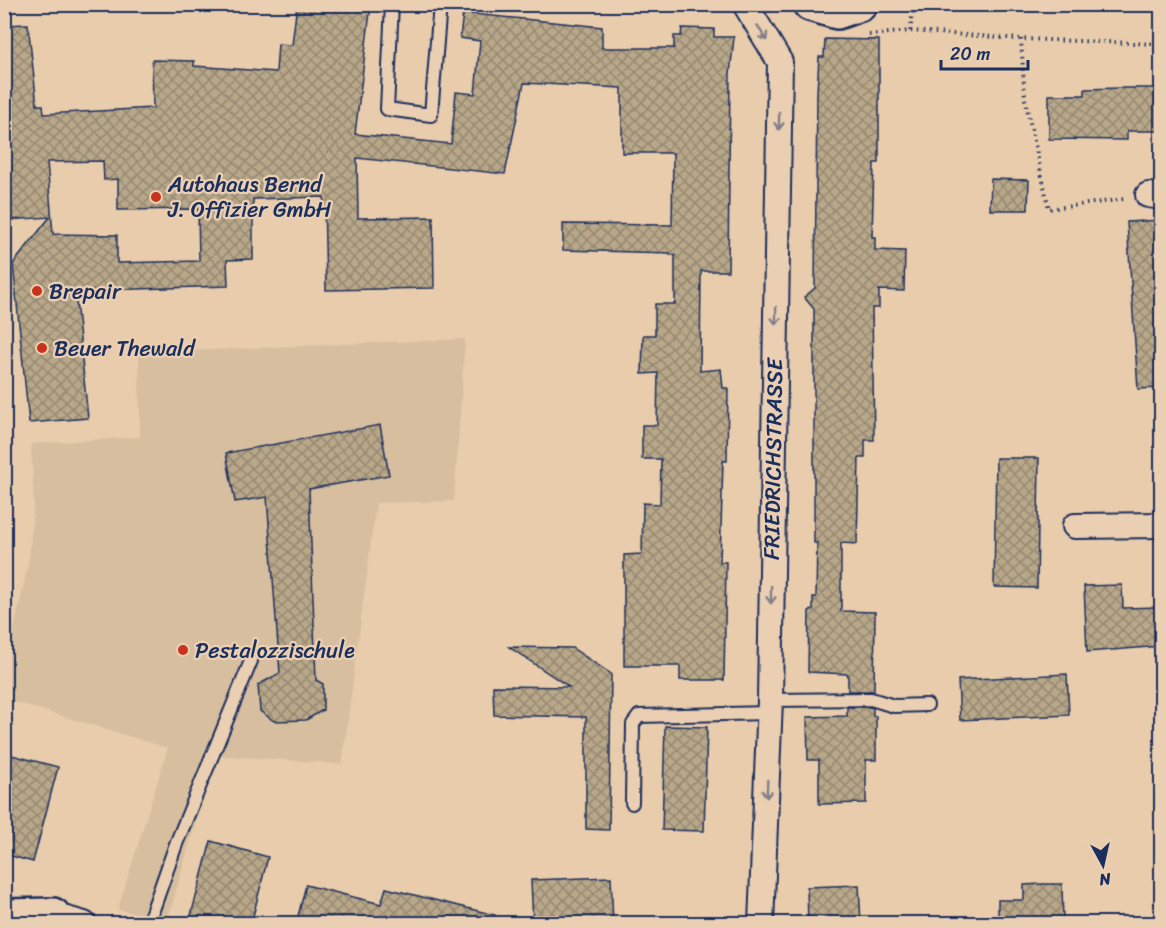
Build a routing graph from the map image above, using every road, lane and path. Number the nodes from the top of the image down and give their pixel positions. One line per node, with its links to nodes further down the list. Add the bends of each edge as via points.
1 (392, 4): 2 (lane, via 387,109 431,114)
2 (440, 4)
3 (745, 4): 15 (street, FRIEDRICHSTRASSE, one-way to 15, via 780,62)
4 (810, 4): 6 (main road)
5 (914, 4): 7 (path)
6 (859, 20): 7 (path)
7 (910, 31): 8 (path)
8 (1021, 39): 9 (path); 10 (path, via 1025,99 1050,209)
9 (1161, 44)
10 (1155, 196)
11 (1161, 525): 12 (street)
12 (1075, 526)
13 (250, 661): 21 (lane)
14 (927, 705): 15 (lane, via 894,706 872,699)
15 (770, 706): 16 (lane, via 639,716 633,724); 22 (street, FRIEDRICHSTRASSE, one-way to 22)
16 (632, 803)
17 (4, 901): 18 (street)
18 (53, 915): 19 (main road); 20 (street)
19 (4, 916)
20 (84, 924)
21 (148, 924)
22 (761, 924)

